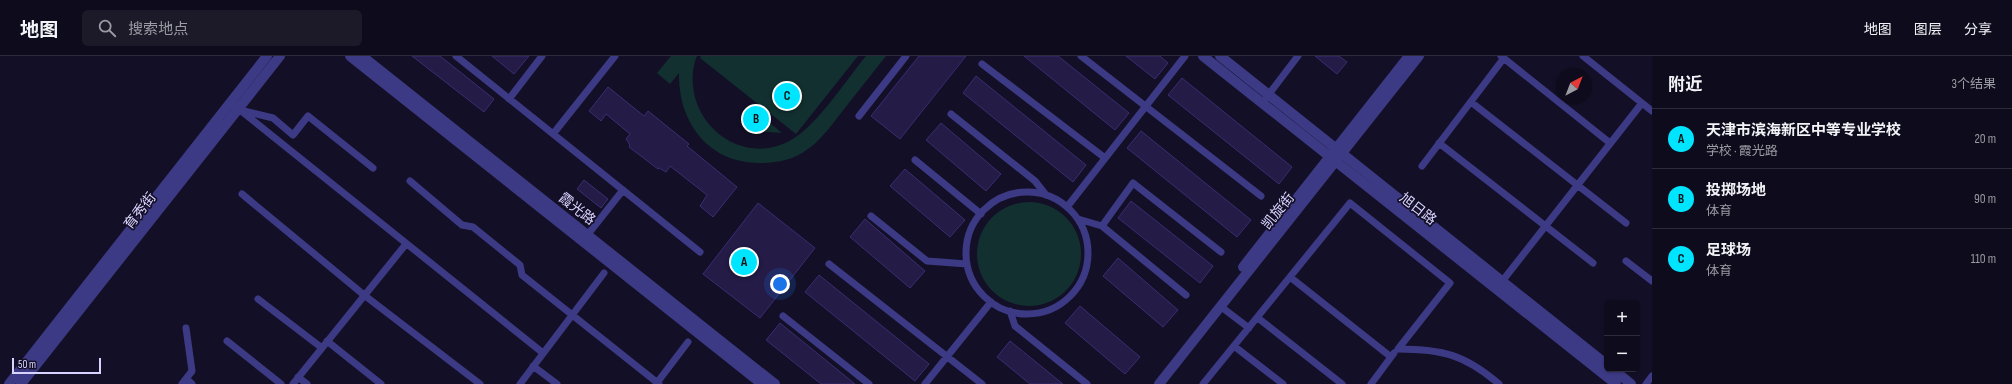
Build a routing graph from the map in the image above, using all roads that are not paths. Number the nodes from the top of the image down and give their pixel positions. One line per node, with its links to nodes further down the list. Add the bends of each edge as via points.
1 (267, 56): 21 (street, 育秀街)
2 (280, 56): 25 (street, 育秀街)
3 (350, 56): 50 (street, 霞光路)
4 (362, 56): 50 (street, 霞光路)
5 (456, 56): 19 (lane)
6 (542, 56): 19 (lane)
7 (615, 56): 29 (lane)
8 (906, 56): 28 (lane)
9 (1081, 56): 24 (lane)
10 (1185, 56): 24 (lane)
11 (1220, 56): 20 (street, 旭日路)
12 (1298, 56): 20 (lane)
13 (1409, 56): 32 (street, 凯旋街)
14 (1419, 56): 32 (street, 凯旋街)
15 (1583, 56): 23 (lane)
16 (1204, 57): 20 (street, 旭日路)
17 (1503, 57): 22 (lane); 31 (lane)
18 (982, 64): 33 (lane)
19 (509, 99): 29 (lane)
20 (1265, 99): 32 (street, 旭日路)
21 (230, 102): 25 (lane); 88 (street, 育秀街)
22 (1470, 102): 30 (lane); 38 (lane)
23 (1642, 103): 26 (lane); 31 (lane)
24 (1145, 106): 33 (lane); 42 (lane)
25 (238, 110): 36 (lane, via 273,118 293,135 308,116); 51 (lane); 89 (street, 育秀街)
26 (1652, 111)
27 (951, 114): 41 (lane, via 1035,181)
28 (859, 116)
29 (554, 134): 39 (lane)
30 (1439, 143): 35 (lane); 49 (lane)
31 (1610, 143): 38 (lane)
32 (1335, 155): 61 (street, 旭日路); 66 (street, 凯旋街); 104 (street, 凯旋街)
33 (1105, 158): 43 (lane)
34 (915, 160): 44 (lane)
35 (1422, 166)
36 (373, 168)
37 (410, 181): 68 (lane, via 462,225 473,227 520,265 522,275)
38 (1577, 185): 47 (lane); 49 (lane)
39 (623, 190): 50 (lane); 52 (lane)
40 (242, 194): 62 (lane)
41 (1046, 195): 43 (lane); 44 (lane, via 1025,192 1005,196)
42 (1261, 196)
43 (1067, 207): 46 (lane)
44 (981, 214): 56 (lane, via 967,243)
45 (870, 216): 56 (lane, via 927,261)
46 (1078, 219): 48 (lane); 67 (lane, via 1086,237 1089,256 1085,275 1075,292 1061,305 1043,313 1024,315)
47 (1626, 223)
48 (1102, 226): 53 (lane, via 1133,183); 63 (lane)
49 (1546, 226): 57 (lane); 61 (lane)
50 (585, 238): 98 (street, 霞光路); 99 (street, 霞光路)
51 (406, 244): 62 (lane); 79 (lane)
52 (700, 252)
53 (1221, 252)
54 (1626, 261): 60 (lane)
55 (829, 264): 80 (lane)
56 (967, 264): 65 (lane, via 974,284)
57 (1593, 264)
58 (604, 273): 68 (lane)
59 (1290, 277): 70 (lane); 78 (lane, via 1350,203 1450,283); 81 (lane)
60 (1652, 281)
61 (1499, 285): 82 (street, 旭日路); 111 (street, 旭日路)
62 (364, 295): 74 (lane); 95 (lane)
63 (1186, 295)
64 (258, 299): 77 (lane)
65 (991, 302): 67 (lane); 80 (lane)
66 (1220, 306): 72 (lane); 105 (street, 凯旋街)
67 (1010, 312): 103 (lane, via 1015,326)
68 (572, 314): 79 (lane); 87 (lane)
69 (783, 316): 100 (lane)
70 (1258, 318): 72 (lane); 108 (lane)
71 (186, 328): 90 (lane, via 192,371)
72 (1249, 328): 76 (lane)
73 (226, 340): 91 (lane)
74 (327, 341): 77 (lane); 94 (lane)
75 (688, 342): 87 (lane)
76 (1234, 346): 106 (lane); 107 (lane)
77 (322, 348): 86 (lane)
78 (1398, 348): 81 (lane); 110 (lane, via 1439,351 1463,359 1479,367)
79 (543, 353): 83 (lane)
80 (947, 357): 101 (lane); 102 (lane)
81 (1391, 357): 109 (lane)
82 (1604, 363)
83 (533, 366): 96 (lane); 97 (lane)
84 (1616, 372): 112 (street)
85 (1652, 376): 113 (lane)
86 (298, 377): 92 (lane); 93 (lane)
87 (657, 383)
88 (9, 384)
89 (22, 384)
90 (182, 384)
91 (281, 384)
92 (293, 384)
93 (307, 384)
94 (381, 384)
95 (480, 384)
96 (520, 384)
97 (557, 384)
98 (762, 384)
99 (775, 384)
100 (869, 384)
101 (925, 384)
102 (982, 384)
103 (1087, 384)
104 (1152, 384)
105 (1159, 384)
106 (1204, 384)
107 (1283, 384)
108 (1342, 384)
109 (1371, 384)
110 (1499, 384)
111 (1616, 384)
112 (1631, 384)
113 (1646, 384)

